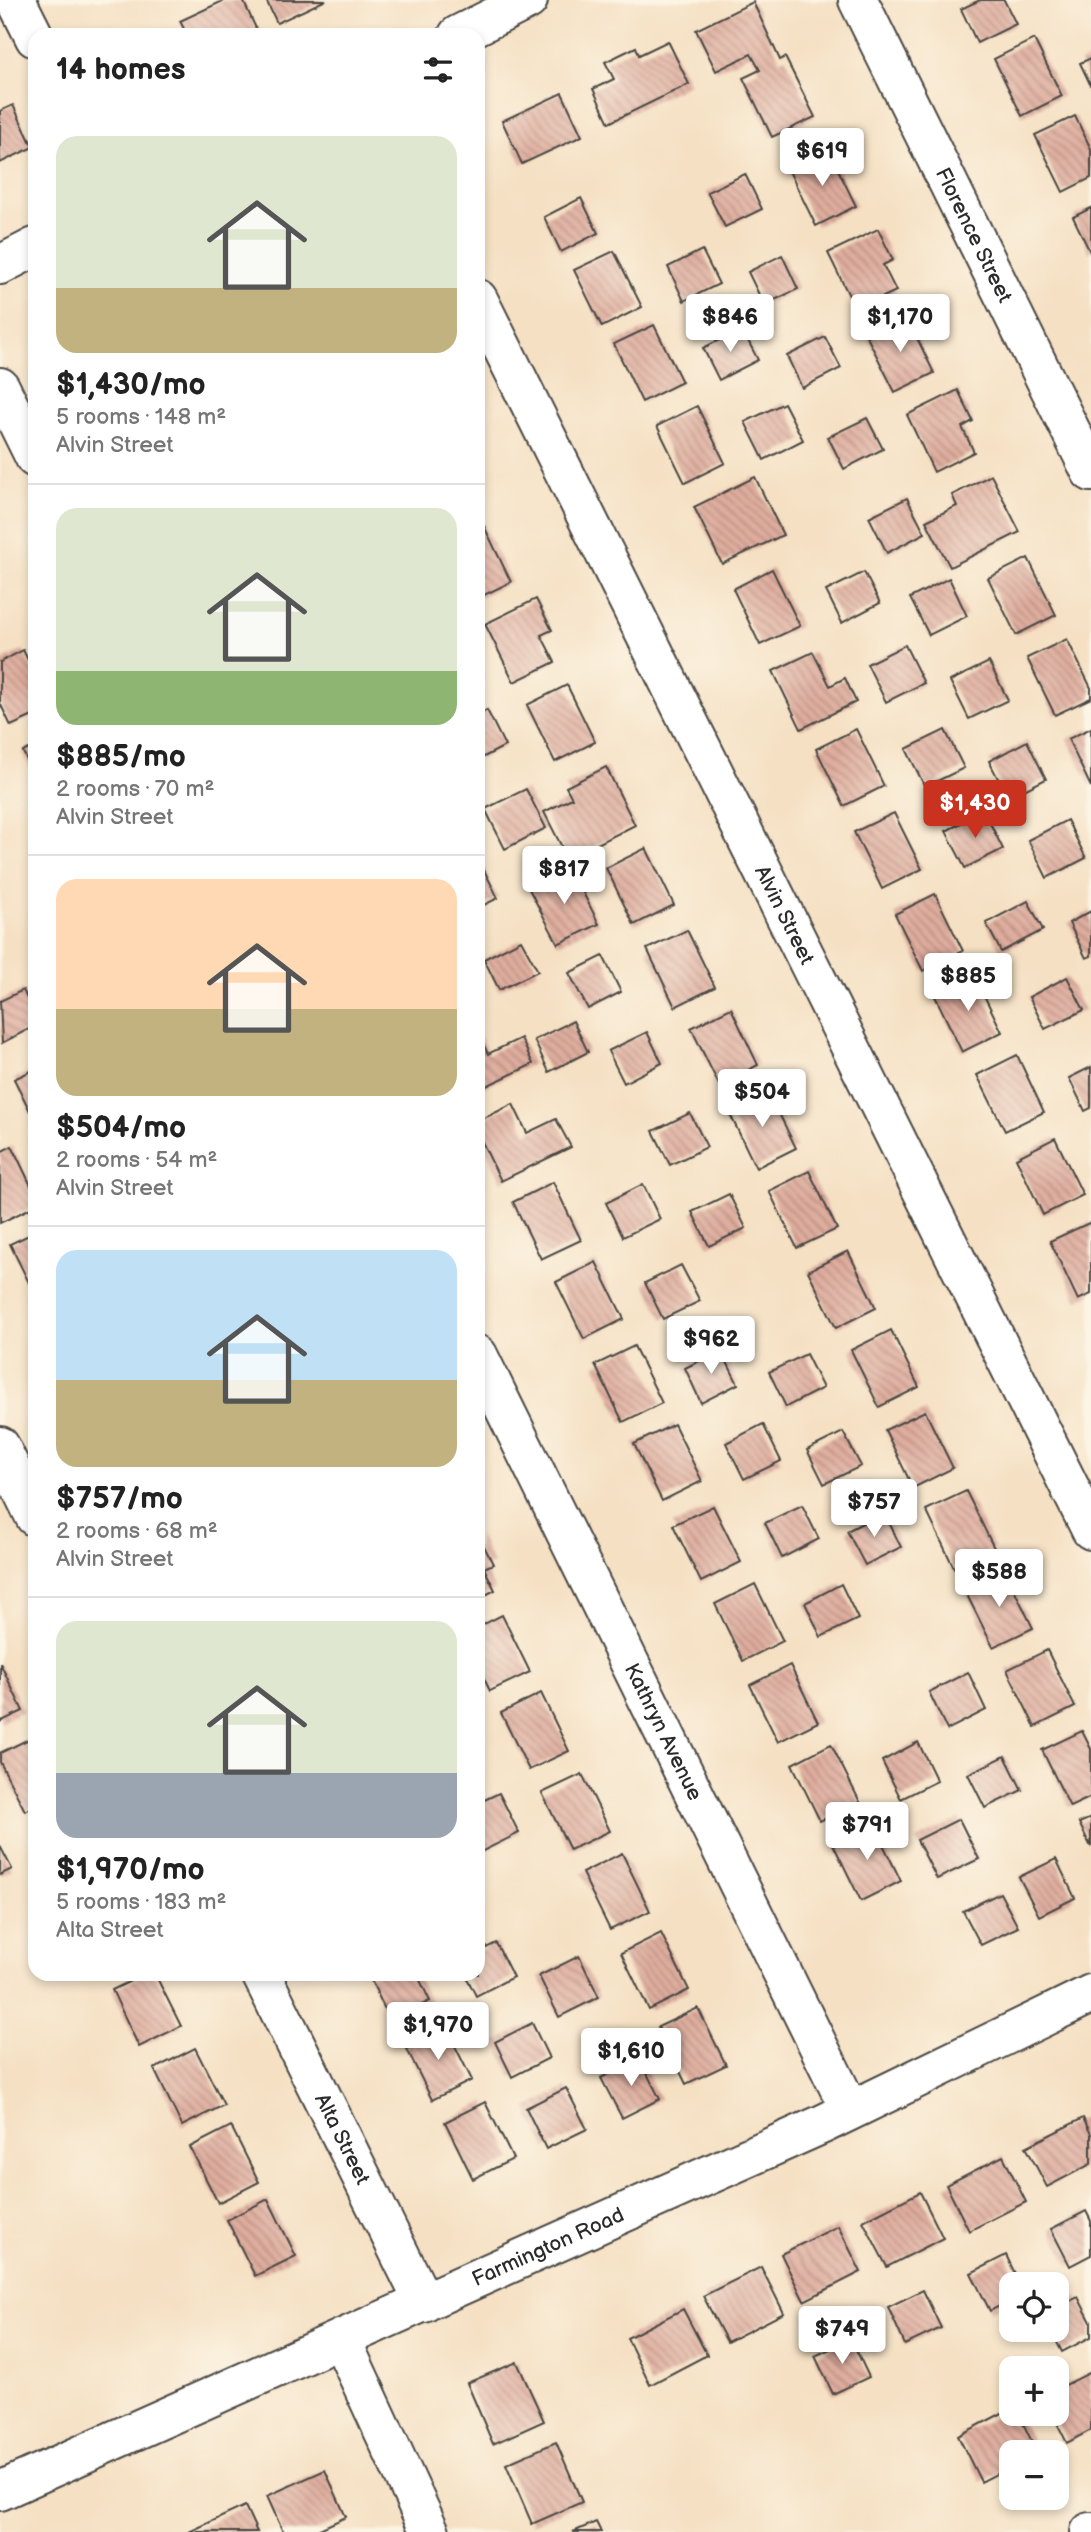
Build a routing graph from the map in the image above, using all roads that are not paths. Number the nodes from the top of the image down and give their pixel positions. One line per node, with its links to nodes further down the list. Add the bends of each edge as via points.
1 (16, 0): 4 (street)
2 (528, 0): 5 (street)
3 (858, 0): 11 (street, Florence Street)
4 (30, 28)
5 (472, 28)
6 (28, 251): 7 (street)
7 (0, 265)
8 (485, 313): 15 (street, Alvin Street)
9 (0, 387): 10 (street)
10 (28, 444)
11 (1091, 472)
12 (485, 1369): 18 (street, Kathryn Avenue)
13 (0, 1446): 14 (street)
14 (28, 1503)
15 (1091, 1530)
16 (264, 1981): 19 (street, Alta Street)
17 (1091, 1994): 18 (street, Farmington Road)
18 (850, 2110): 19 (street, Farmington Road)
19 (424, 2303): 20 (street, Farmington Road)
20 (341, 2339): 21 (street, Farmington Road); 22 (street)
21 (0, 2491)
22 (430, 2532)

